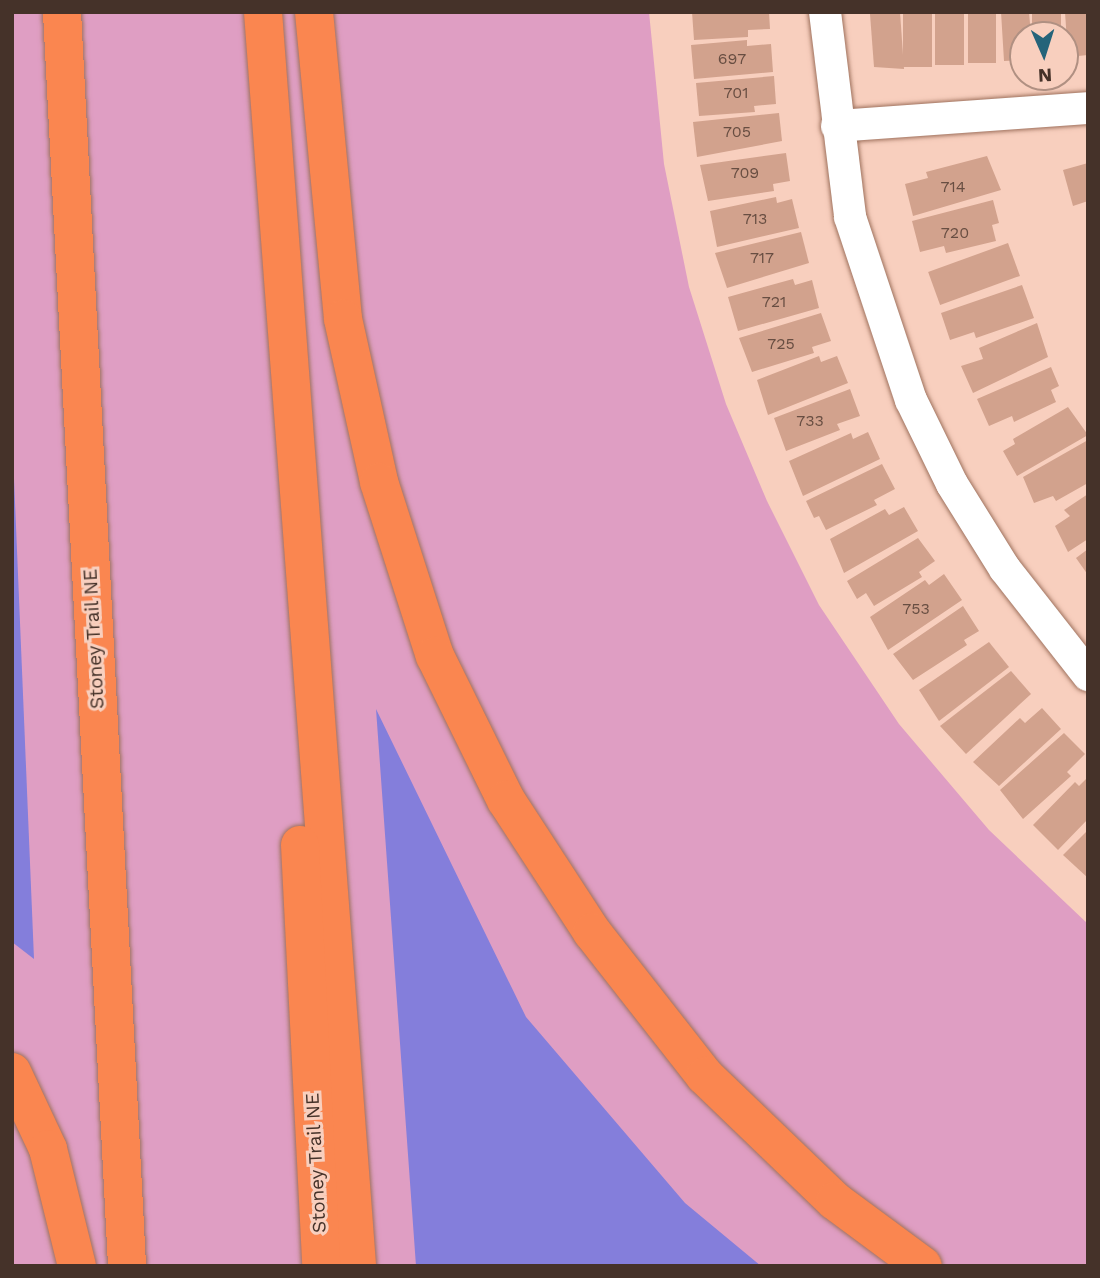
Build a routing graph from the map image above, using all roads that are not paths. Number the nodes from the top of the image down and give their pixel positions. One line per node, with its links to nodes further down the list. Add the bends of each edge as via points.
1 (62, 12): 11 (highway, Stoney Trail NE)
2 (257, 12): 12 (highway, Stoney Trail NE)
3 (263, 12): 13 (highway)
4 (314, 12): 14 (highway, via 343,318 379,482 435,656 513,811 592,932 705,1076 835,1200)
5 (825, 12): 7 (street)
6 (1088, 108): 7 (street)
7 (836, 126): 8 (street, via 850,218 911,400 952,484 1005,569)
8 (1088, 675)
9 (12, 1072): 10 (highway, via 48,1149)
10 (77, 1266)
11 (127, 1266)
12 (321, 1266)
13 (357, 1266)
14 (923, 1266)

